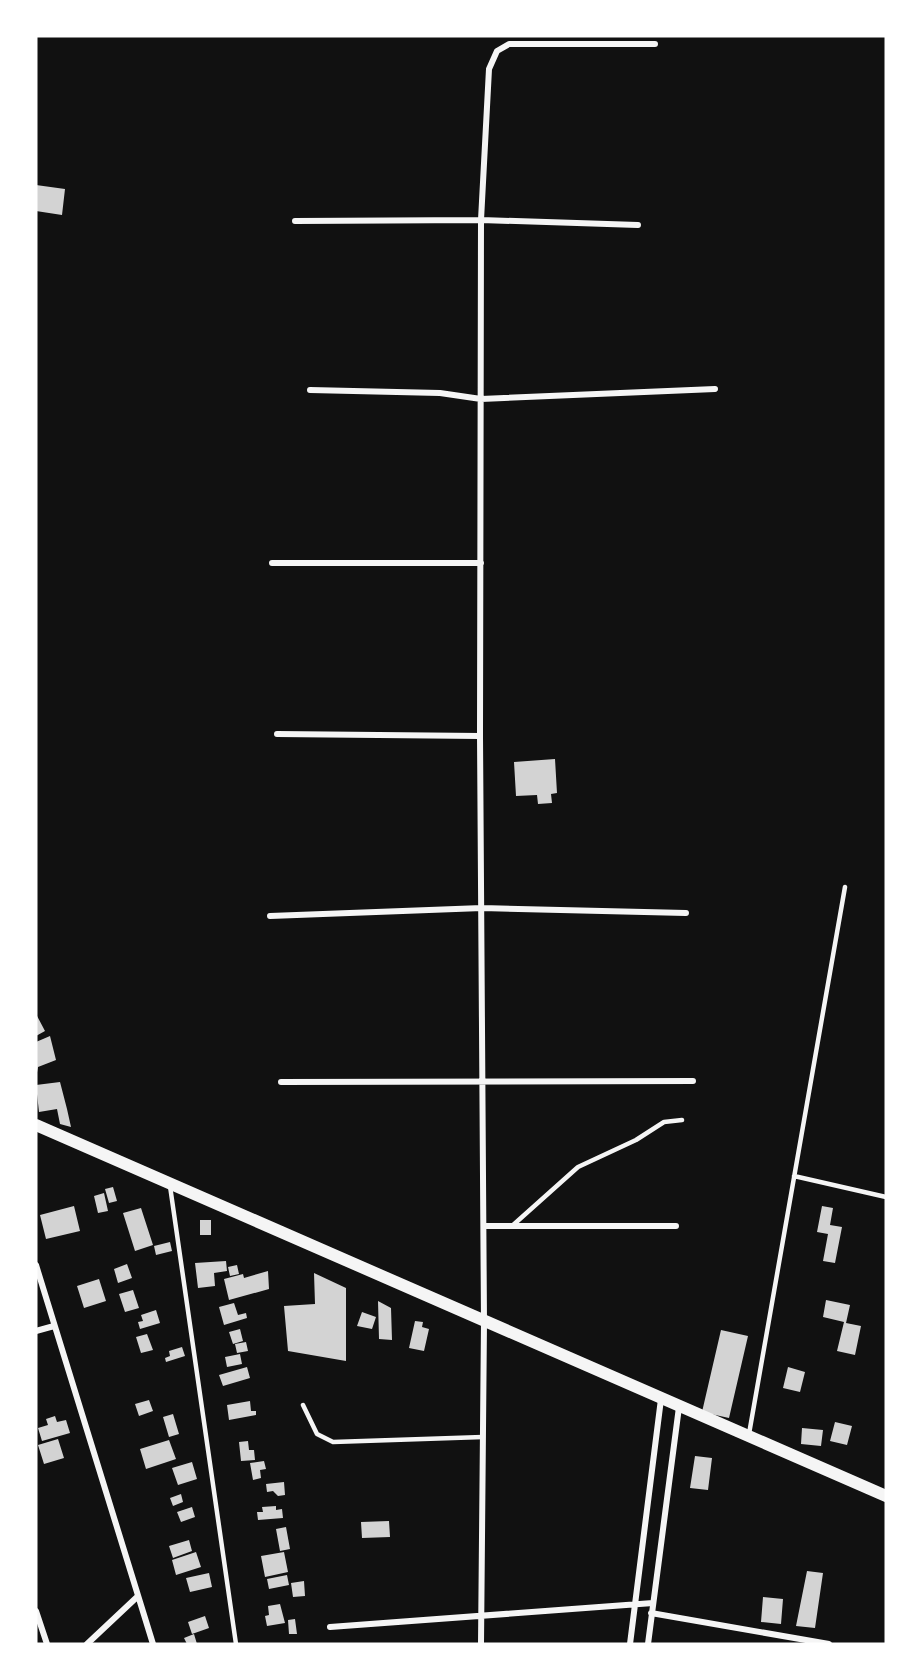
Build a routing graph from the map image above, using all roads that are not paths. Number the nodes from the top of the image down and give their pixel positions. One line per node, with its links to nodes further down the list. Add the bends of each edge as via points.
1 (655, 44): 2 (street, via 509,44 497,51 489,69)
2 (481, 220): 3 (street); 4 (street); 7 (street)
3 (295, 221)
4 (638, 225)
5 (715, 389): 7 (street)
6 (310, 390): 7 (street, via 440,393)
7 (481, 399): 9 (street)
8 (272, 563): 9 (street)
9 (481, 563): 11 (street)
10 (278, 734): 11 (street)
11 (480, 736): 13 (street)
12 (845, 887): 21 (lane)
13 (482, 908): 14 (street); 15 (street); 16 (street)
14 (686, 913)
15 (270, 916)
16 (483, 1080): 17 (street); 18 (street); 24 (street)
17 (693, 1081)
18 (281, 1082)
19 (682, 1120): 25 (lane, via 664,1122 578,1167)
20 (36, 1125): 22 (main road)
21 (794, 1176): 23 (lane); 35 (lane)
22 (169, 1184): 28 (main road); 47 (lane)
23 (886, 1197)
24 (484, 1226): 25 (street); 28 (street)
25 (512, 1226): 26 (street)
26 (676, 1226)
27 (36, 1265): 29 (street)
28 (484, 1322): 31 (main road); 34 (street)
29 (54, 1326): 30 (street); 37 (street)
30 (36, 1331)
31 (661, 1399): 33 (main road); 39 (street)
32 (303, 1405): 34 (lane, via 317,1434 333,1442)
33 (679, 1407): 35 (main road); 38 (street)
34 (483, 1437): 42 (street)
35 (749, 1437): 36 (main road)
36 (886, 1496)
37 (137, 1597): 45 (street); 46 (street)
38 (653, 1603): 39 (street); 41 (street)
39 (634, 1605): 42 (street); 49 (street)
40 (36, 1611): 44 (street)
41 (651, 1613): 50 (street); 51 (street)
42 (482, 1616): 43 (street); 48 (street)
43 (330, 1628)
44 (47, 1644)
45 (87, 1644)
46 (153, 1644)
47 (236, 1644)
48 (481, 1644)
49 (630, 1644)
50 (648, 1644)
51 (829, 1644)

